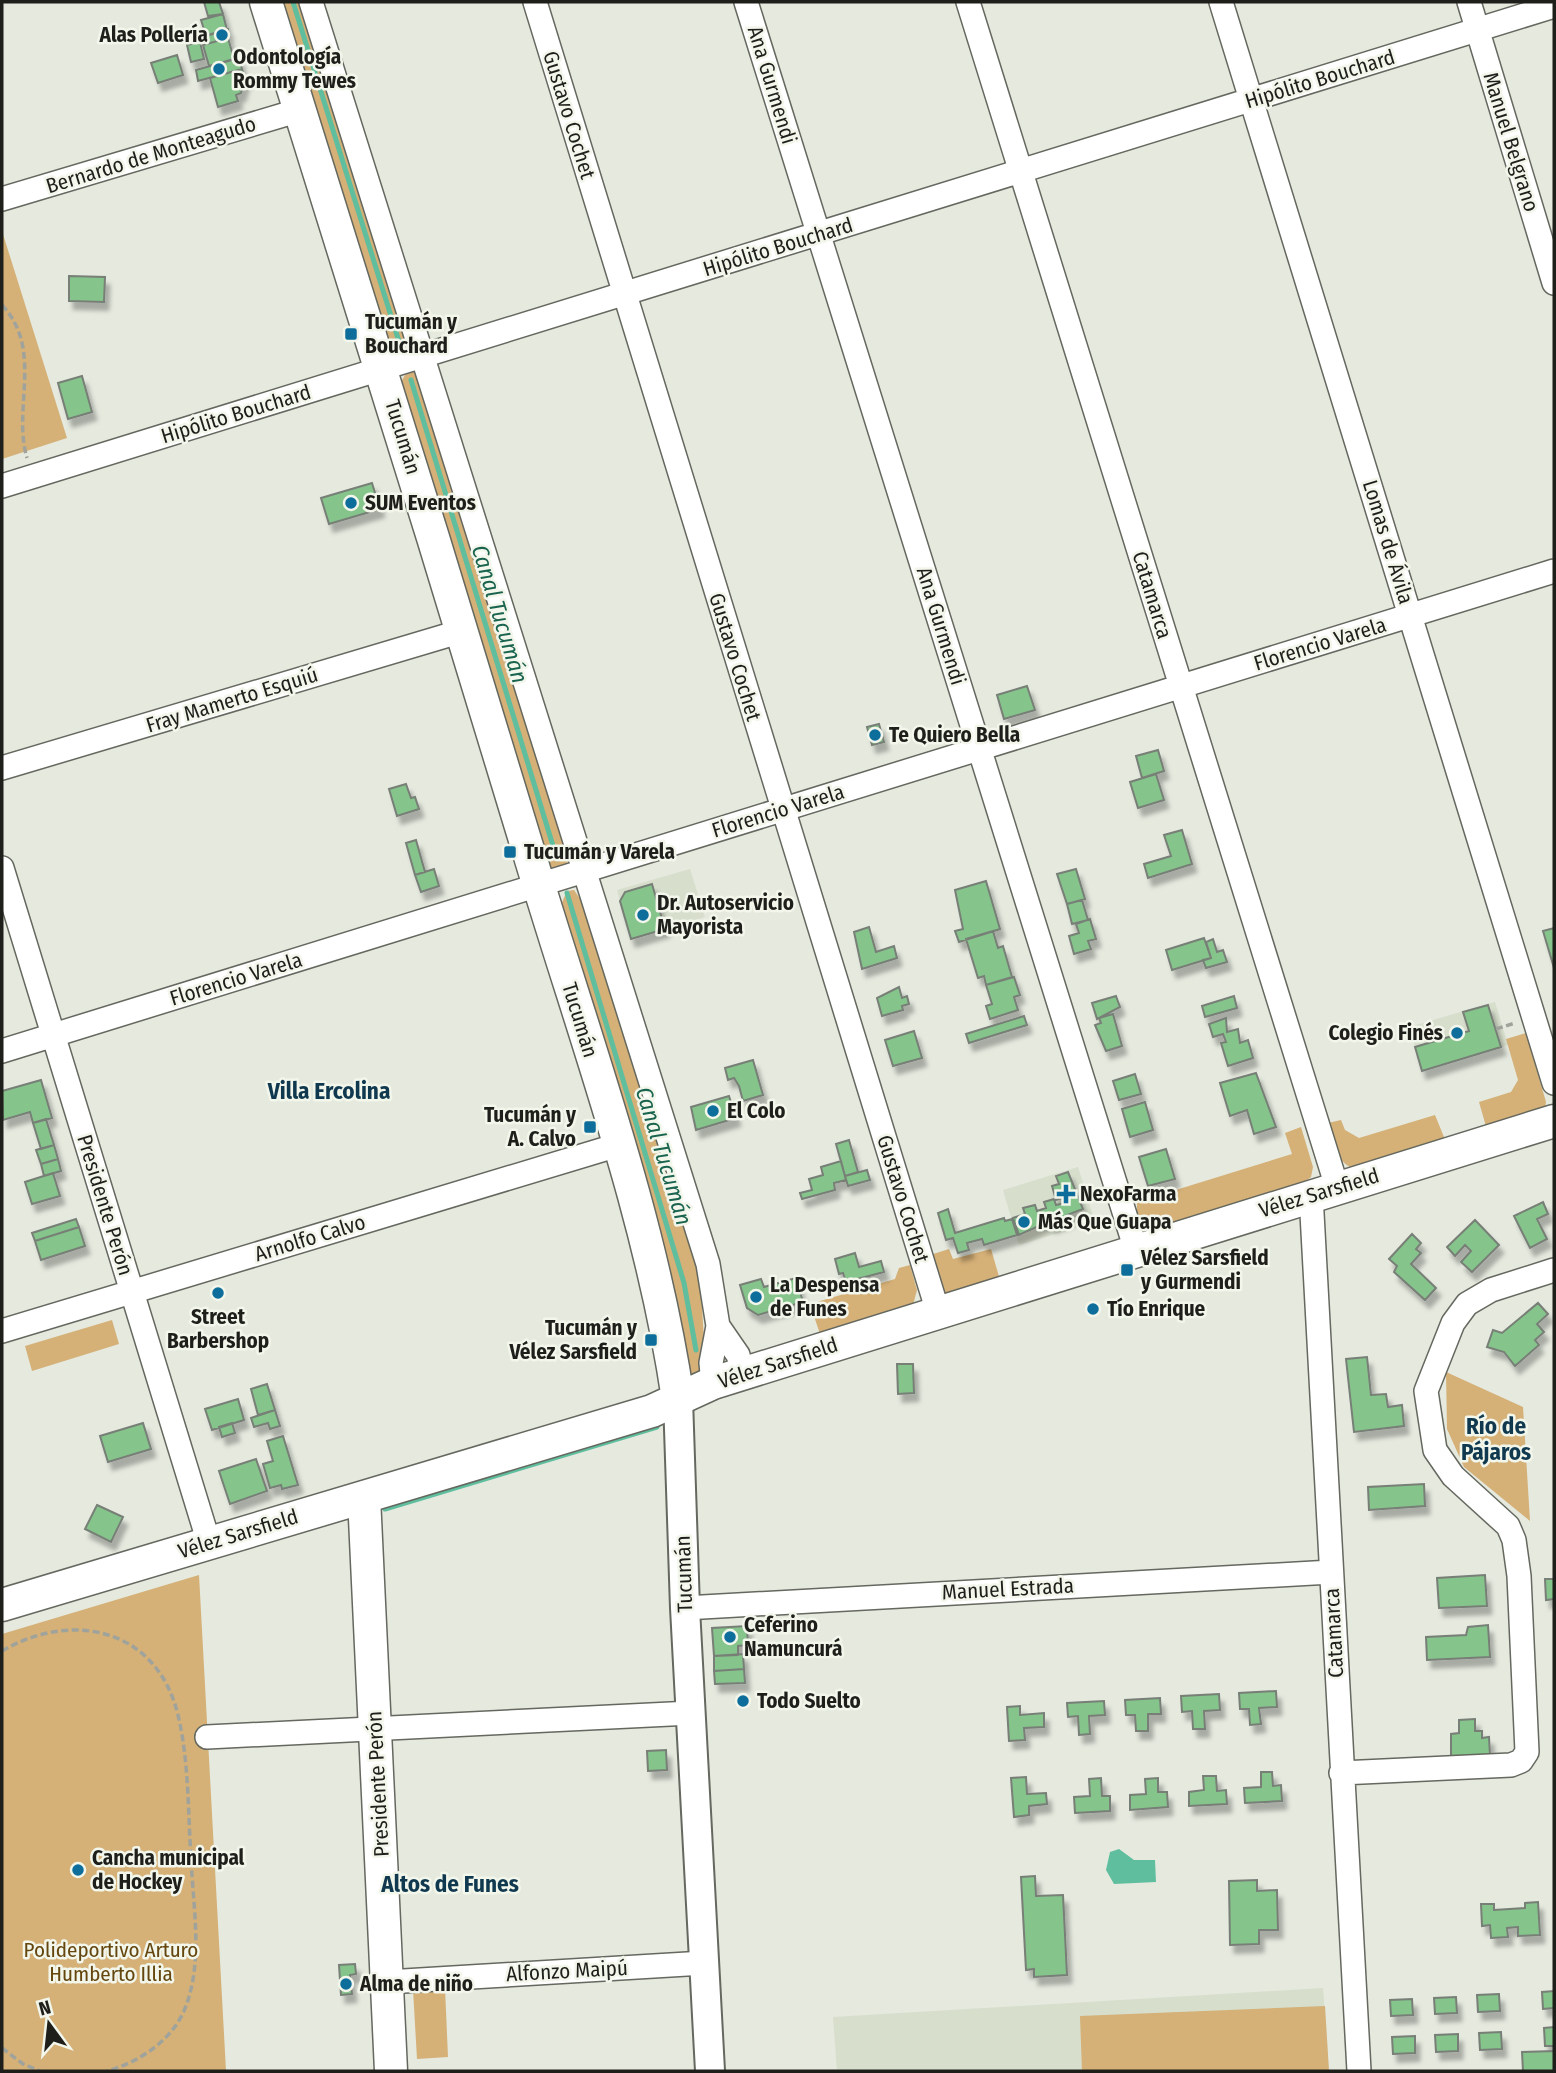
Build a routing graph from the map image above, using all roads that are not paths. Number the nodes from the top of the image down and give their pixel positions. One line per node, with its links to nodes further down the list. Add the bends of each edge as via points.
1 (266, 2): 11 (main road, Tucumán)
2 (311, 2): 17 (street, Tucumán)
3 (534, 2): 16 (street, Gustavo Cochet)
4 (746, 2): 14 (street, Ana Gurmendi)
5 (968, 2): 12 (street, Catamarca)
6 (1222, 2): 10 (street, Lomas de Ávila)
7 (1469, 2): 9 (street, Manuel Belgrano)
8 (1554, 6): 9 (street, Hipólito Bouchard)
9 (1477, 30): 10 (street, Hipólito Bouchard); 15 (street, Manuel Belgrano)
10 (1252, 100): 12 (street, Hipólito Bouchard); 21 (street, Lomas de Ávila)
11 (300, 110): 13 (street, Bernardo de Monteagudo); 18 (main road, Tucumán)
12 (1021, 171): 14 (street, Hipólito Bouchard); 23 (street, Catamarca)
13 (2, 199)
14 (819, 234): 16 (street, Hipólito Bouchard); 24 (street, Ana Gurmendi)
15 (1554, 283)
16 (624, 294): 17 (street, Hipólito Bouchard); 26 (street, Gustavo Cochet)
17 (422, 357): 18 (street, Hipólito Bouchard); 28 (street, Tucumán)
18 (382, 369): 19 (street, Hipólito Bouchard); 22 (main road, Tucumán)
19 (2, 486)
20 (1554, 571): 21 (street, Florencio Varela)
21 (1410, 616): 23 (street, Florencio Varela); 32 (street, Lomas de Ávila)
22 (462, 631): 25 (street, Fray Mamerto Esquiú); 29 (main road, Tucumán)
23 (1181, 687): 24 (street, Florencio Varela); 35 (street, Catamarca)
24 (979, 749): 26 (street, Florencio Varela); 36 (street, Ana Gurmendi)
25 (2, 768)
26 (781, 810): 28 (street, Florencio Varela); 39 (street, Gustavo Cochet)
27 (2, 868): 30 (street, Presidente Perón)
28 (585, 871): 29 (street, Florencio Varela); 40 (street, Tucumán, via 708,1264)
29 (539, 885): 30 (street, Florencio Varela); 34 (main road, Tucumán)
30 (53, 1035): 31 (street, Florencio Varela); 38 (street, Presidente Perón)
31 (2, 1051)
32 (1554, 1083)
33 (1554, 1121): 35 (main road, Vélez Sarsfield)
34 (618, 1145): 38 (street, Arnolfo Calvo); 44 (main road, Tucumán, via 666,1319)
35 (1324, 1191): 36 (main road, Vélez Sarsfield); 47 (street, Catamarca)
36 (1136, 1250): 39 (main road, Vélez Sarsfield)
37 (1554, 1270): 53 (street, via 1491,1290 1467,1304 1453,1323 1426,1391 1435,1450 1453,1476 1508,1526 1514,1540 1527,1752 1511,1765)
38 (132, 1292): 41 (street, Arnolfo Calvo); 46 (street, Presidente Perón)
39 (938, 1312): 42 (main road, Vélez Sarsfield)
40 (718, 1326): 42 (street, Tucumán); 43 (street, Tucumán, via 711,1363)
41 (2, 1331)
42 (743, 1373): 43 (main road, Vélez Sarsfield)
43 (713, 1383): 44 (main road, Vélez Sarsfield)
44 (678, 1399): 45 (main road, Vélez Sarsfield); 49 (street, Tucumán)
45 (364, 1497): 46 (main road, Vélez Sarsfield); 51 (main road, Presidente Perón)
46 (209, 1543): 48 (main road, Vélez Sarsfield)
47 (1331, 1572): 49 (street, Manuel Estrada); 53 (street, Catamarca)
48 (2, 1605)
49 (685, 1608): 50 (street, Tucumán)
50 (691, 1713): 51 (street); 54 (street, Tucumán)
51 (375, 1729): 52 (street); 55 (main road, Presidente Perón)
52 (207, 1737)
53 (1341, 1773): 58 (street, Catamarca)
54 (704, 1963): 55 (street, Alfonzo Maipú); 57 (street, Tucumán)
55 (387, 1982): 56 (main road, Presidente Perón)
56 (391, 2071)
57 (710, 2071)
58 (1359, 2071)

